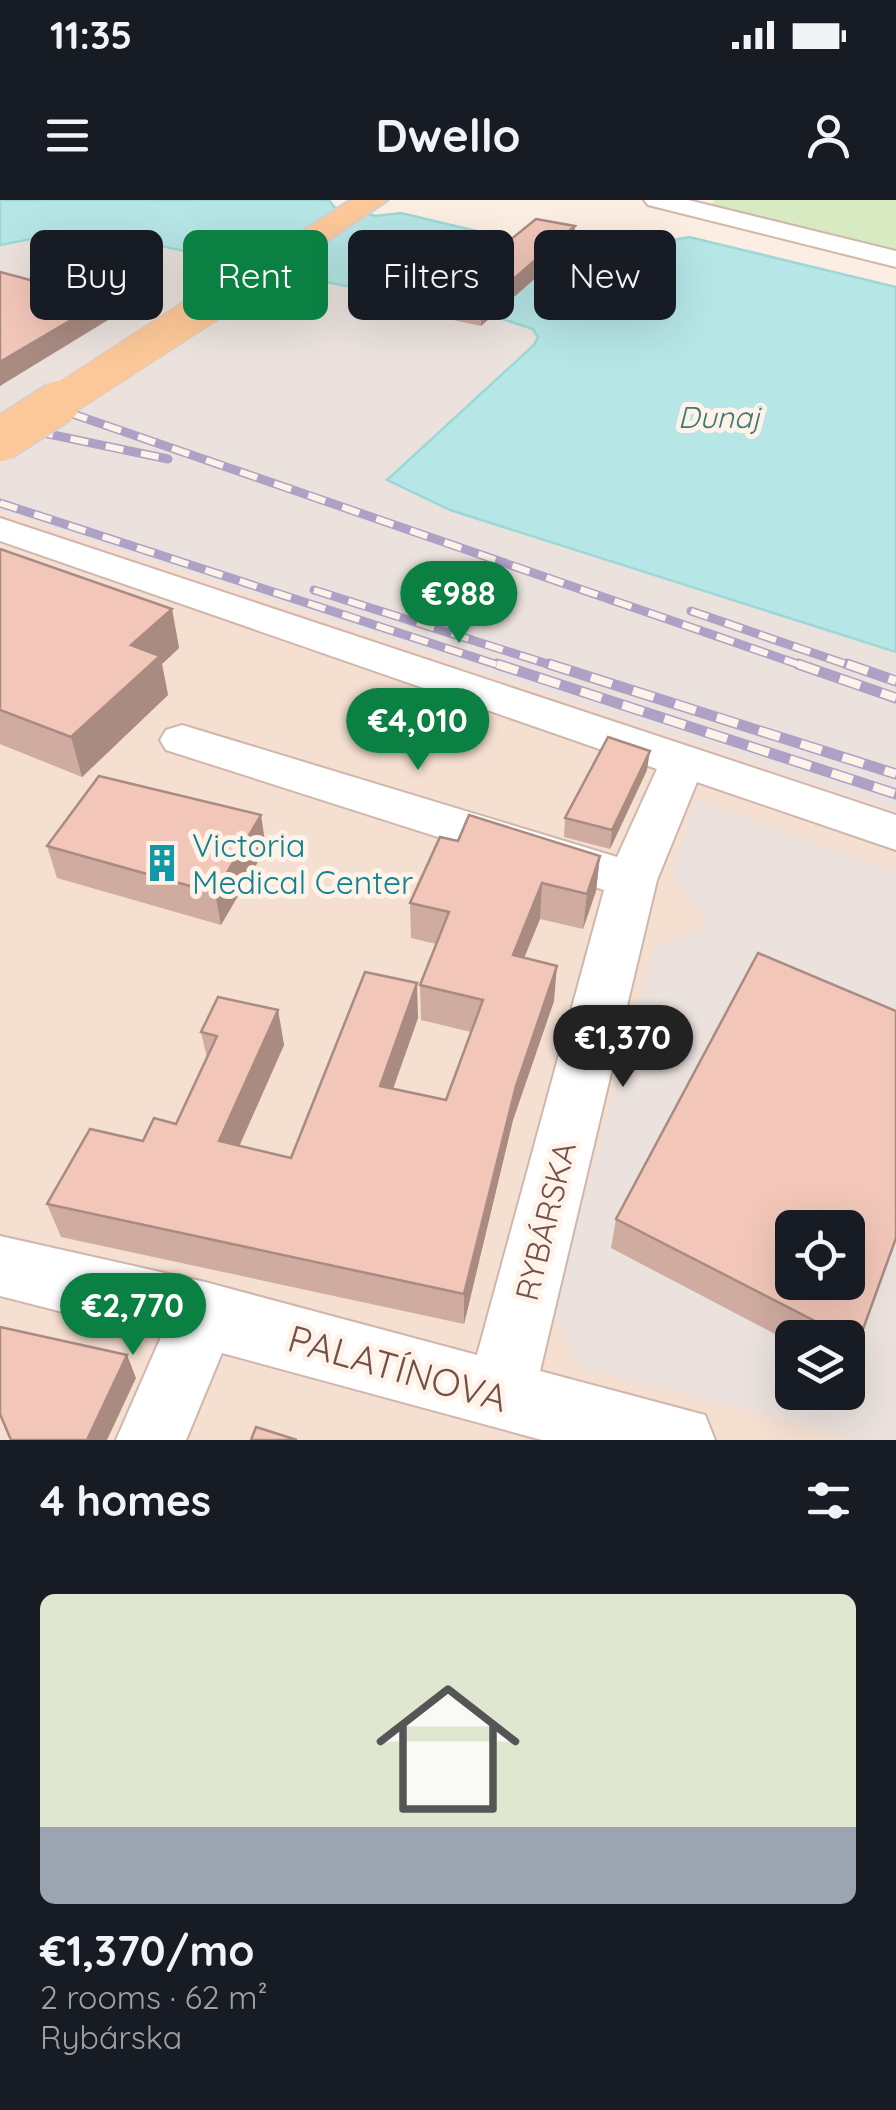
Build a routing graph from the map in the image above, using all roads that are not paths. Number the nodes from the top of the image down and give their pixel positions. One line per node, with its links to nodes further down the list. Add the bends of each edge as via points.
1 (372, 200): 4 (main road, bridge)
2 (657, 200): 3 (street)
3 (896, 260)
4 (0, 440)
5 (0, 529): 7 (street)
6 (182, 740): 9 (street)
7 (683, 762): 8 (street); 9 (street, RYBÁRSKA)
8 (896, 832)
9 (632, 880): 12 (street, RYBÁRSKA)
10 (0, 1266): 11 (street, PALATÍNOVA)
11 (205, 1314): 12 (street, PALATÍNOVA); 13 (street)
12 (500, 1397): 14 (street, PALATÍNOVA)
13 (151, 1440)
14 (680, 1440)

